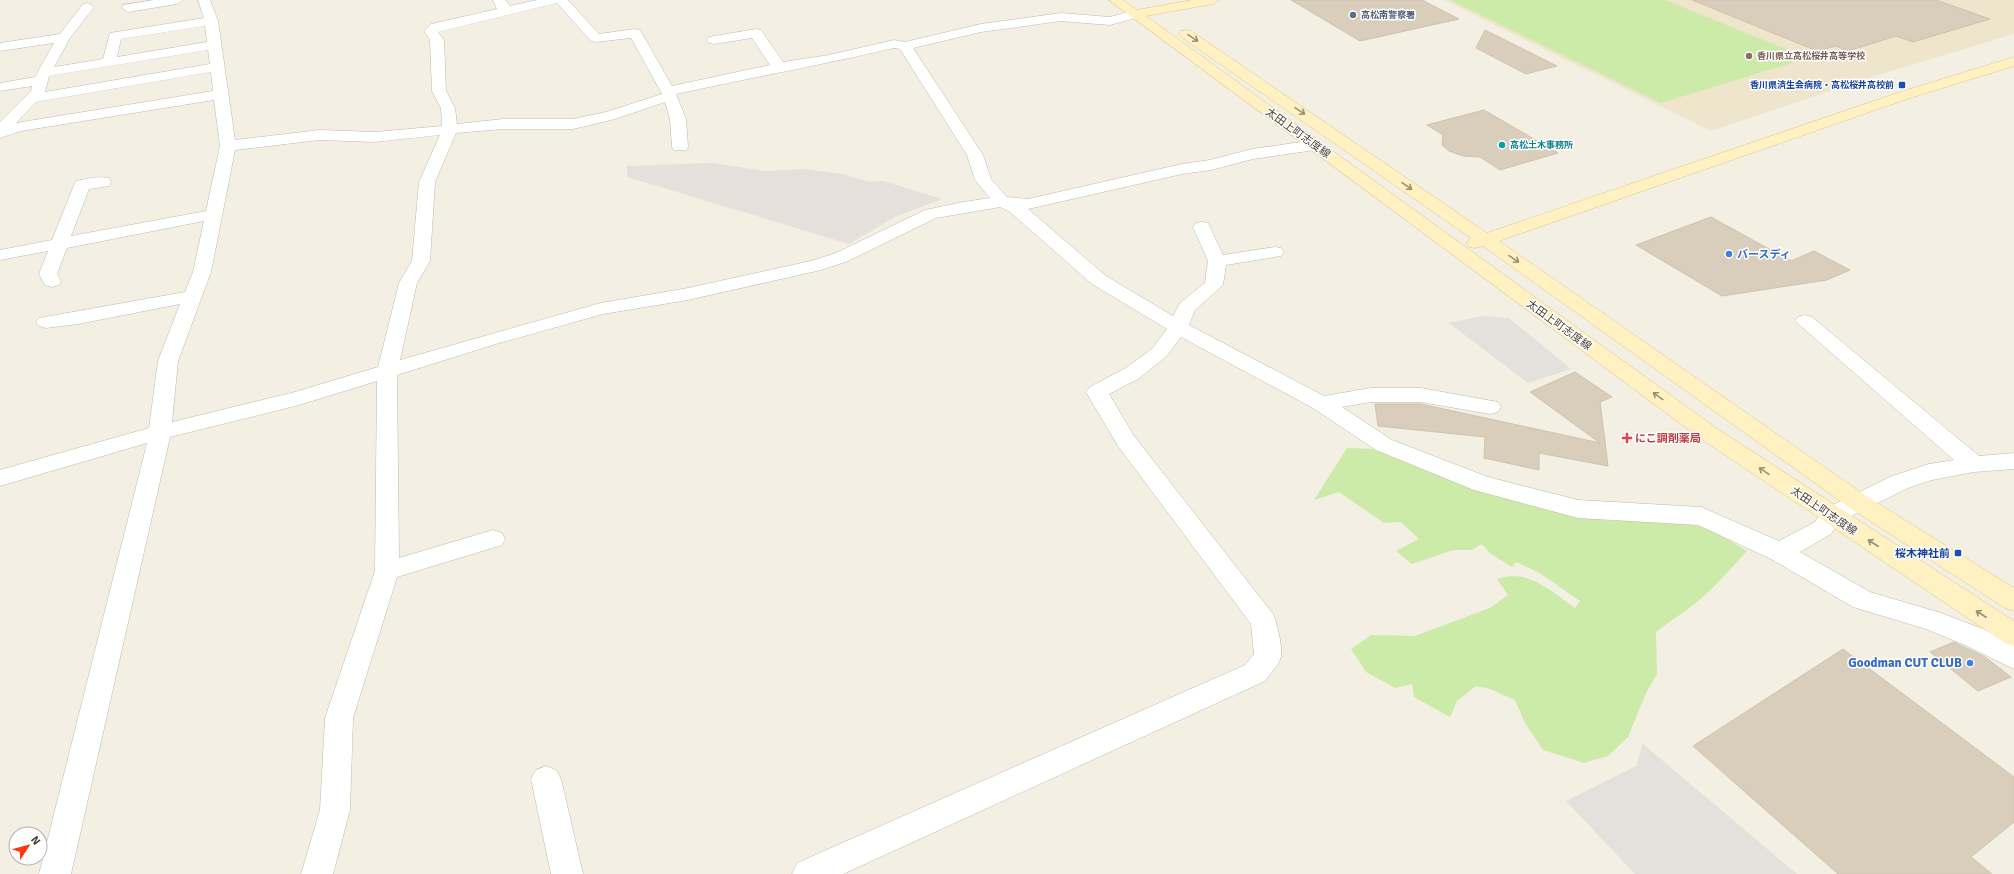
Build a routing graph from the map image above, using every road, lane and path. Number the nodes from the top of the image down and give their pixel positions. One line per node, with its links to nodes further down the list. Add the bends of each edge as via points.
1 (177, 0): 9 (street)
2 (204, 0): 12 (street)
3 (499, 0): 11 (street, via 501,6)
4 (554, 0): 11 (street)
5 (561, 0): 24 (street, via 596,38 635,33)
6 (1114, 0): 10 (main road, 太田上町志度線)
7 (1213, 0): 10 (main road)
8 (88, 7): 13 (street)
9 (128, 8)
10 (1142, 8): 16 (street, via 1110,21 1061,17 981,28); 27 (main road, 太田上町志度線, one-way to 27); 30 (main road, 太田上町志度線)
11 (508, 10): 28 (street, via 436,27 431,31 437,40 439,91 448,108)
12 (211, 21): 15 (street); 19 (street, via 115,36)
13 (64, 38): 17 (street); 22 (street)
14 (714, 40): 21 (street, via 756,33)
15 (214, 44): 19 (street); 20 (street)
16 (905, 46): 21 (street, via 894,44); 35 (street, via 975,156 983,180)
17 (0, 48)
18 (2014, 61): 38 (main road, via 1909,94)
19 (109, 62): 22 (street)
20 (218, 67): 25 (street); 26 (street)
21 (779, 67): 24 (street)
22 (42, 77): 23 (street); 26 (street, via 38,92)
23 (0, 87)
24 (668, 93): 28 (street, via 610,116 573,124 503,124); 33 (street, via 678,119)
25 (221, 94): 29 (street); 32 (street)
26 (30, 99): 29 (street)
27 (1322, 126): 30 (main road); 38 (main road, 太田上町志度線, one-way to 38)
28 (450, 130): 32 (street, via 375,137 320,135); 49 (street, via 427,182 421,261 408,283)
29 (0, 132)
30 (1298, 132): 31 (main road, 太田上町志度線)
31 (1315, 145): 35 (street, via 1252,154 1028,204); 40 (main road, 太田上町志度線)
32 (228, 146): 36 (street)
33 (680, 147)
34 (103, 182): 39 (street, via 82,185)
35 (1002, 202): 48 (street, via 1016,208 1099,280); 49 (street, via 931,214 842,257 815,266 688,294 601,309)
36 (215, 214): 39 (street); 45 (street, via 202,272)
37 (1202, 227): 43 (street)
38 (1485, 240): 40 (main road); 56 (main road, 太田上町志度線, one-way to 56)
39 (61, 242): 42 (street); 44 (street, via 48,274)
40 (1455, 249): 57 (main road, 太田上町志度線, one-way to 40, via 1708,433)
41 (1275, 252): 43 (street)
42 (0, 255)
43 (1217, 261): 48 (street, via 1214,285 1187,308)
44 (52, 281)
45 (193, 296): 47 (street); 52 (street, via 168,361)
46 (1805, 321): 54 (street)
47 (46, 322)
48 (1178, 327): 50 (street); 68 (street, via 1159,354 1131,374 1097,392 1126,441 1264,621 1268,656 1255,673)
49 (387, 371): 52 (street, via 300,398); 60 (street)
50 (1321, 403): 51 (street, via 1371,396 1421,395); 59 (street, via 1384,445 1482,484 1578,509 1701,516)
51 (1490, 407)
52 (160, 432): 55 (street); 65 (street)
53 (2014, 461): 54 (street)
54 (1974, 464): 56 (street, via 1929,472 1900,482)
55 (0, 478)
56 (1858, 502): 57 (street); 61 (main road, 太田上町志度線)
57 (1831, 516): 59 (street, via 1823,528); 62 (main road, 太田上町志度線, one-way to 57)
58 (493, 539): 60 (street)
59 (1780, 552): 63 (street, via 1862,600 1932,620 1974,637)
60 (386, 571): 66 (street, via 339,718 335,810)
61 (2014, 601)
62 (2014, 635)
63 (2014, 658)
64 (546, 779): 67 (street)
65 (55, 874)
66 (317, 874)
67 (567, 874)
68 (808, 874)

